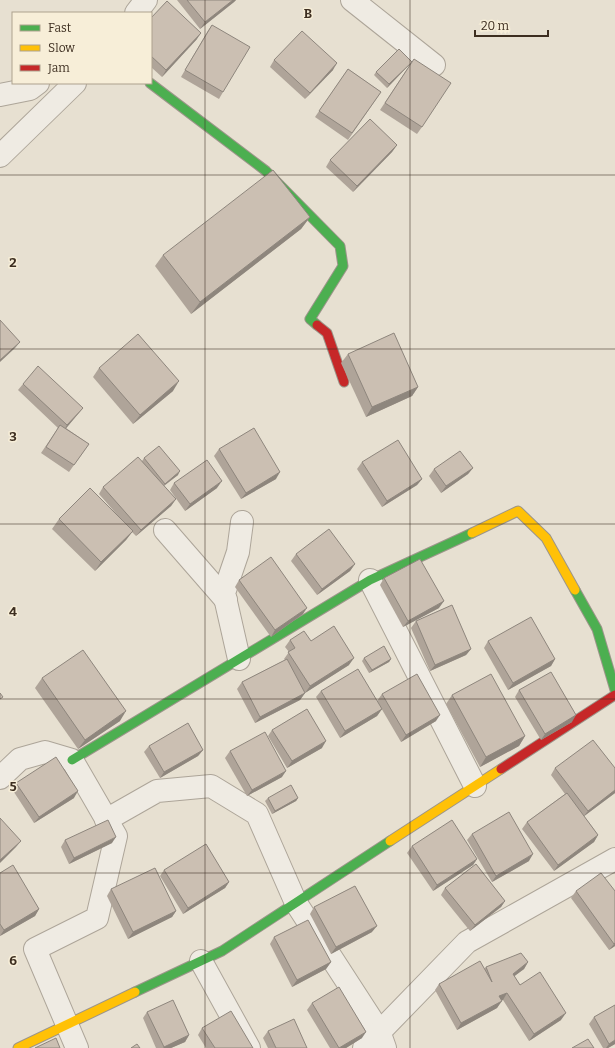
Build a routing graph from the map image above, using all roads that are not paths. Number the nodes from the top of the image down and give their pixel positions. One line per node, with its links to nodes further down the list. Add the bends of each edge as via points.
1 (146, 0): 3 (street)
2 (352, 0): 4 (street)
3 (137, 12)
4 (434, 65)
5 (37, 84): 8 (street, via 30,89)
6 (74, 84): 9 (street)
7 (151, 84): 10 (street, via 266,171 340,246 343,266 310,319 327,333)
8 (0, 95)
9 (0, 156)
10 (344, 382)
11 (242, 522): 14 (street, via 238,552 224,593)
12 (165, 530): 14 (street)
13 (370, 580): 15 (street); 16 (street, via 518,511 546,538 597,629); 20 (street)
14 (226, 600): 15 (street)
15 (239, 659): 18 (street)
16 (615, 690)
17 (615, 695): 20 (street)
18 (72, 760): 19 (street, via 45,752 20,759); 21 (street)
19 (0, 778)
20 (475, 786): 23 (street)
21 (106, 820): 23 (street, via 157,791 211,786 257,814); 25 (street, via 116,836 97,918 34,949)
22 (615, 859): 26 (street, via 467,942)
23 (296, 903): 24 (street, via 222,951); 26 (street)
24 (201, 961): 25 (street); 29 (street)
25 (67, 1024): 27 (street); 28 (street)
26 (382, 1039): 30 (street)
27 (18, 1048)
28 (77, 1048)
29 (249, 1048)
30 (364, 1048)

